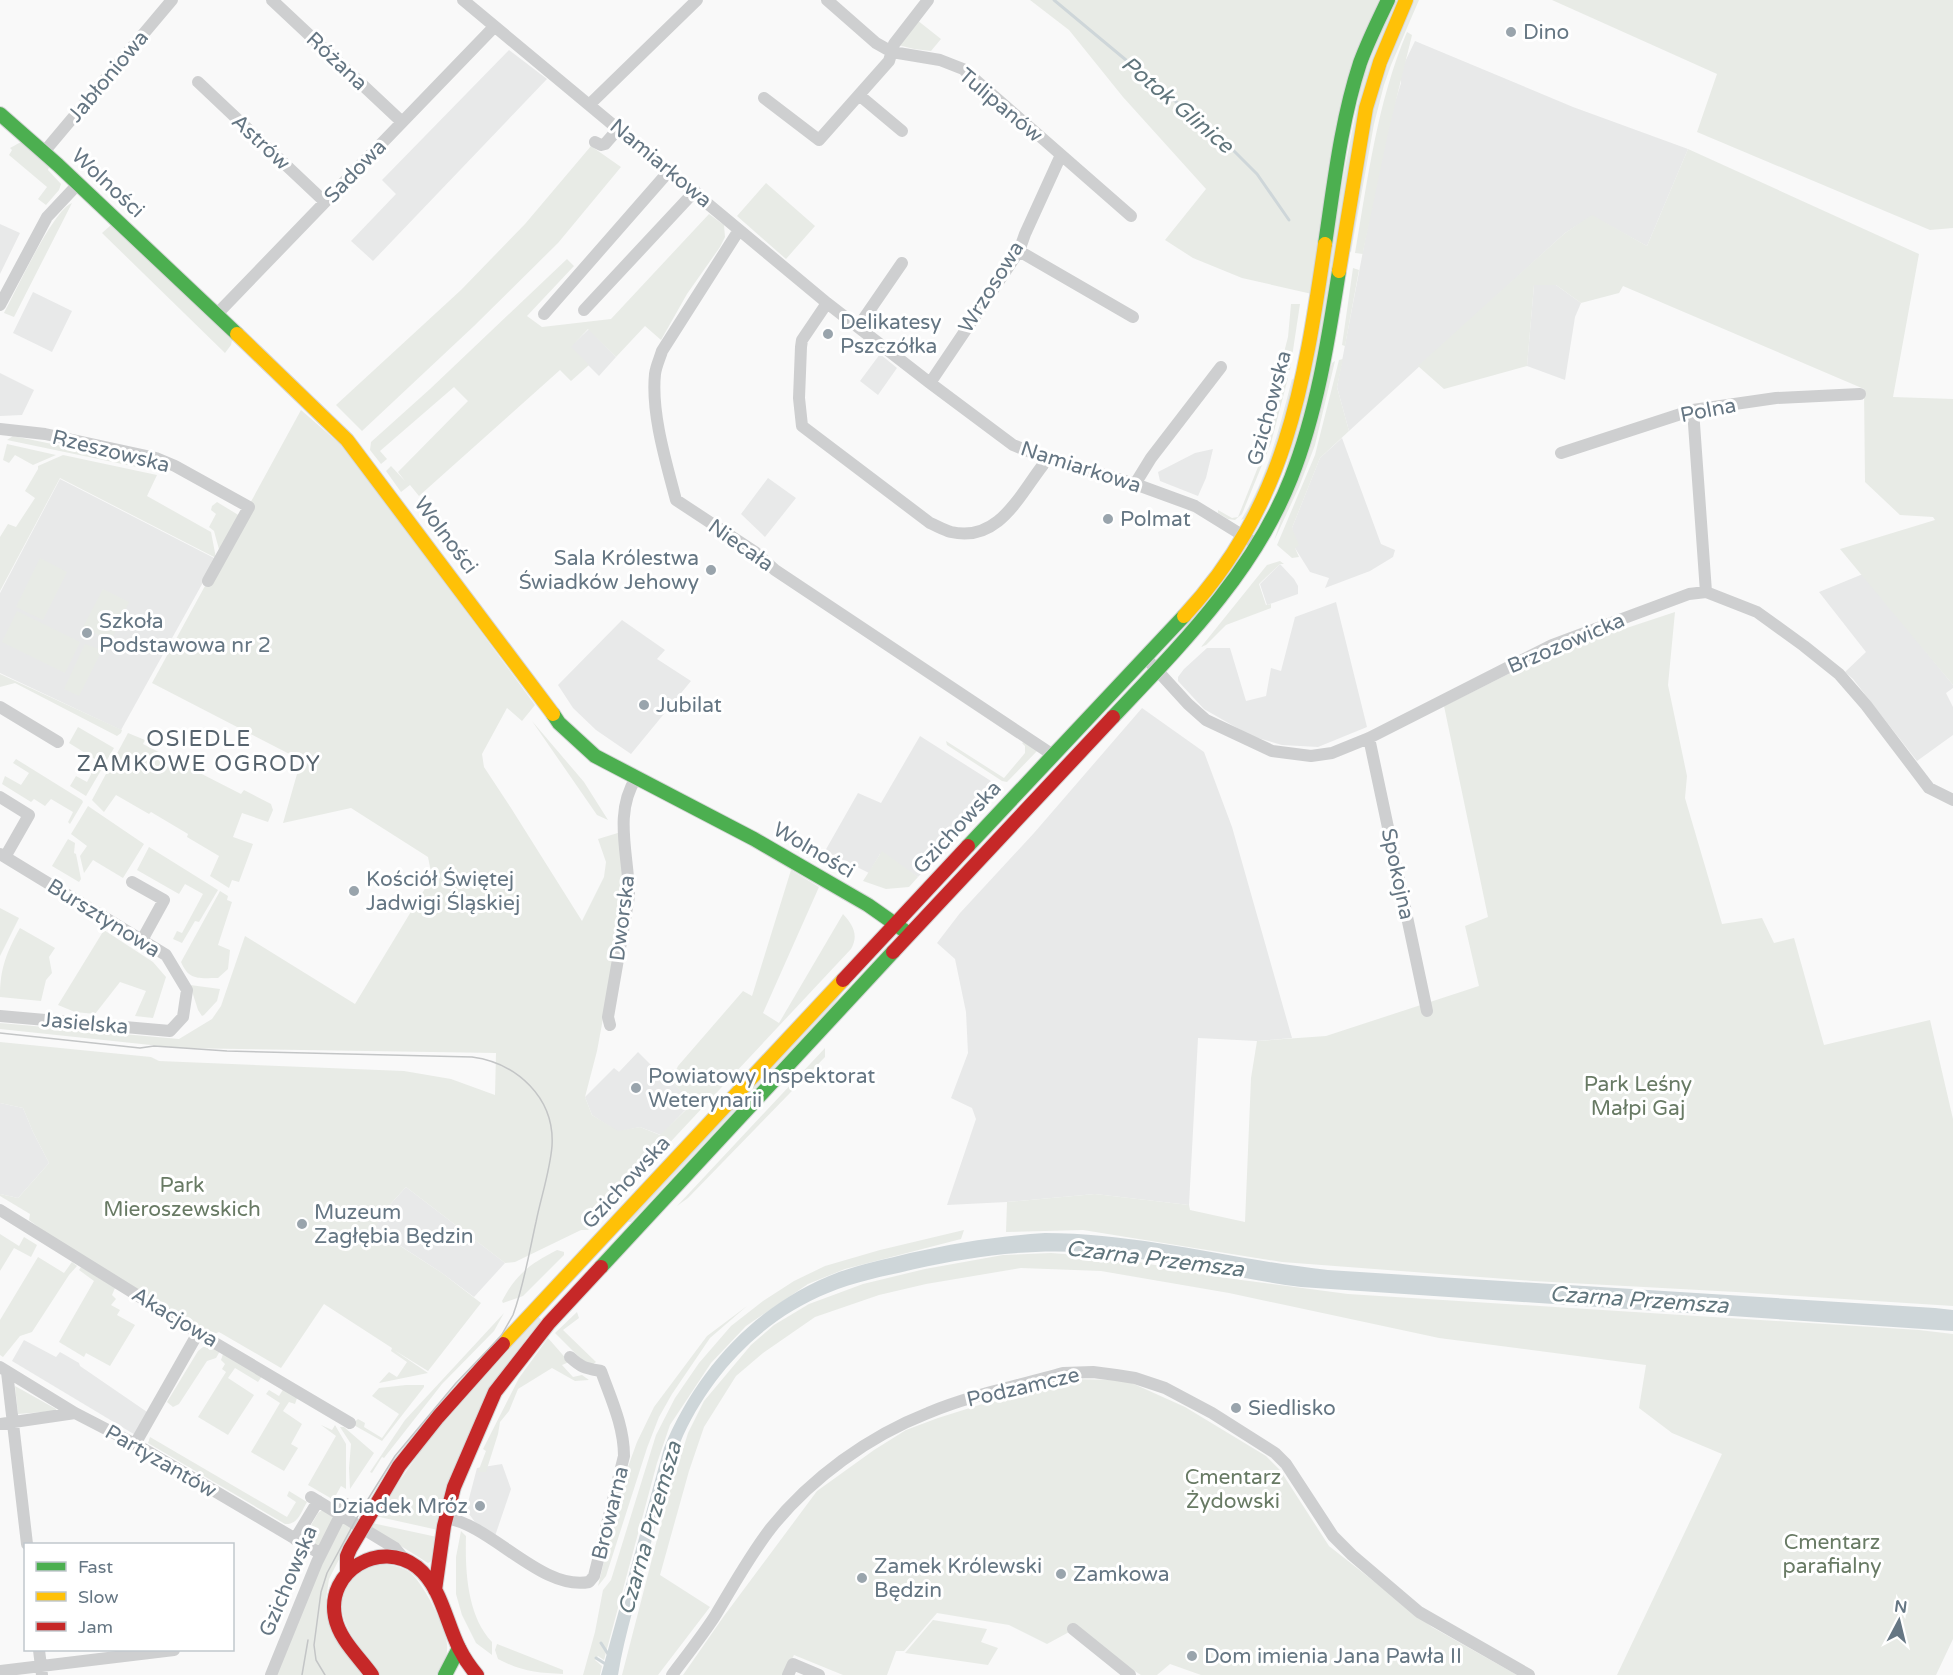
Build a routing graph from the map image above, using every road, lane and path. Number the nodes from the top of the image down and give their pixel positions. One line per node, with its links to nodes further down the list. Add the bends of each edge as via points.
1 (172, 0): 20 (street, Jabłoniowa)
2 (272, 0): 16 (street, Różana)
3 (463, 0): 9 (street, Namiarkowa)
4 (697, 0): 14 (street)
5 (827, 0): 10 (street, Tulipanów)
6 (928, 0): 10 (street)
7 (1388, 0): 45 (street, Gzichowska, via 1365,51 1345,126 1298,397 1281,456)
8 (1406, 0): 46 (street, Gzichowska, via 1366,108 1318,394 1296,465)
9 (494, 27): 14 (street, Namiarkowa); 16 (street, Sadowa)
10 (892, 52): 12 (street, via 889,61); 21 (street, Tulipanów, via 940,60 963,69)
11 (198, 82): 25 (street, Astrów)
12 (859, 95): 13 (street, via 819,140); 18 (street)
13 (765, 98)
14 (590, 104): 17 (street, Namiarkowa)
15 (0, 114): 20 (street, Wolności)
16 (402, 122): 25 (street, Sadowa)
17 (619, 128): 19 (street, via 605,144); 22 (street, Namiarkowa)
18 (902, 131)
19 (595, 142)
20 (44, 152): 23 (street, Wolności)
21 (1061, 155): 26 (street, Tulipanów); 28 (street, Wrzosowa)
22 (670, 170): 24 (street, Namiarkowa); 34 (street)
23 (78, 184): 31 (street, via 47,217); 33 (street, Wolności)
24 (695, 191): 27 (street, Namiarkowa); 32 (street)
25 (325, 202): 33 (street, Sadowa)
26 (1131, 216)
27 (739, 230): 30 (street, Namiarkowa); 54 (street, Niecała, via 662,351 656,371 661,442 676,500)
28 (1019, 251): 35 (street); 38 (street, Wrzosowa)
29 (902, 262): 36 (street)
30 (827, 303): 36 (street, Namiarkowa); 43 (street, via 802,340 802,426 930,523 969,534 994,526)
31 (0, 305)
32 (584, 310)
33 (217, 314): 55 (street, Wolności, via 347,440 559,723 596,756)
34 (544, 314)
35 (1133, 317)
36 (858, 327): 38 (street, Namiarkowa)
37 (1221, 367): 44 (street)
38 (930, 383): 43 (street, Namiarkowa, via 1013,445)
39 (1860, 394): 40 (street, Polna, via 1776,398)
40 (1693, 410): 42 (street, Polna); 48 (street)
41 (0, 429): 47 (street, Rzeszowska, via 45,434 156,458 249,507)
42 (1561, 453)
43 (1046, 458): 44 (street, Namiarkowa)
44 (1135, 484): 45 (street, Namiarkowa, via 1195,506)
45 (1243, 536): 46 (street, Namiarkowa); 49 (street, Gzichowska, via 1214,579)
46 (1258, 544): 50 (street, Gzichowska, via 1197,628)
47 (208, 581)
48 (1706, 592): 52 (street, Brzozowicka, via 1689,594 1552,645); 57 (street, via 1757,612 1839,674 1929,788)
49 (1145, 657): 50 (street, Brzozowicka); 54 (street, Gzichowska)
50 (1158, 669): 52 (street, Brzozowicka, via 1206,720 1272,751 1292,755 1332,753); 61 (street, Gzichowska)
51 (0, 707): 53 (street)
52 (1369, 738): 63 (street, Spokojna)
53 (58, 741)
54 (1053, 755): 60 (street, Gzichowska)
55 (636, 778): 60 (street, Wolności, via 754,839); 65 (street, Dworska, via 623,812 629,896 608,1017)
56 (0, 797): 58 (street, via 29,815)
57 (1953, 800)
58 (2, 855): 62 (street, Bursztynowa)
59 (132, 882): 62 (street, via 164,900)
60 (896, 924): 61 (street, Wolności); 68 (street, Gzichowska)
61 (909, 935): 69 (street, Gzichowska)
62 (142, 940): 66 (street, Bursztynowa, via 166,956 188,990 183,1017)
63 (1428, 1011)
64 (0, 1016): 66 (street, Jasielska)
65 (610, 1025)
66 (170, 1031)
67 (0, 1210): 70 (street, Akacjowa)
68 (613, 1227): 69 (street); 79 (street, Gzichowska, via 438,1417 399,1466)
69 (626, 1239): 78 (street, Gzichowska, via 542,1331 495,1392 454,1487)
70 (198, 1332): 74 (street, Akacjowa); 76 (street)
71 (570, 1356): 78 (street, Browarna, via 581,1367 601,1371 621,1427 624,1456 594,1576 581,1584 566,1581 463,1523)
72 (4, 1370): 73 (street, Partyzantów); 75 (street)
73 (75, 1413): 75 (street); 76 (street, Partyzantów)
74 (350, 1423)
75 (6, 1424): 81 (street)
76 (135, 1444): 80 (street, Partyzantów)
77 (343, 1508): 79 (street); 80 (street, via 315,1499); 82 (street, Gzichowska)
78 (446, 1518): 85 (street, Gzichowska)
79 (362, 1527): 83 (street, via 395,1548); 84 (street, Gzichowska, via 346,1556)
80 (295, 1539): 82 (street, Partyzantów)
81 (27, 1543)
82 (321, 1554): 93 (street, Gzichowska)
83 (405, 1560): 84 (street, via 380,1556 357,1563); 85 (street, via 423,1573)
84 (347, 1571): 94 (street, Gzichowska, via 338,1584 335,1617 343,1636)
85 (435, 1590): 87 (street)
86 (1073, 1629): 99 (street)
87 (459, 1648): 95 (street); 96 (street)
88 (39, 1651): 90 (street)
89 (167, 1651): 90 (street)
90 (41, 1670): 92 (street)
91 (791, 1670): 98 (street)
92 (0, 1671)
93 (271, 1675)
94 (372, 1675)
95 (445, 1675)
96 (477, 1675)
97 (672, 1675): 100 (street, Podzamcze, via 772,1527 826,1474 871,1442 927,1413 1076,1372 1135,1378 1165,1388 1275,1453 1333,1536 1352,1555 1419,1612)
98 (819, 1675)
99 (1130, 1675)
100 (1529, 1675)

